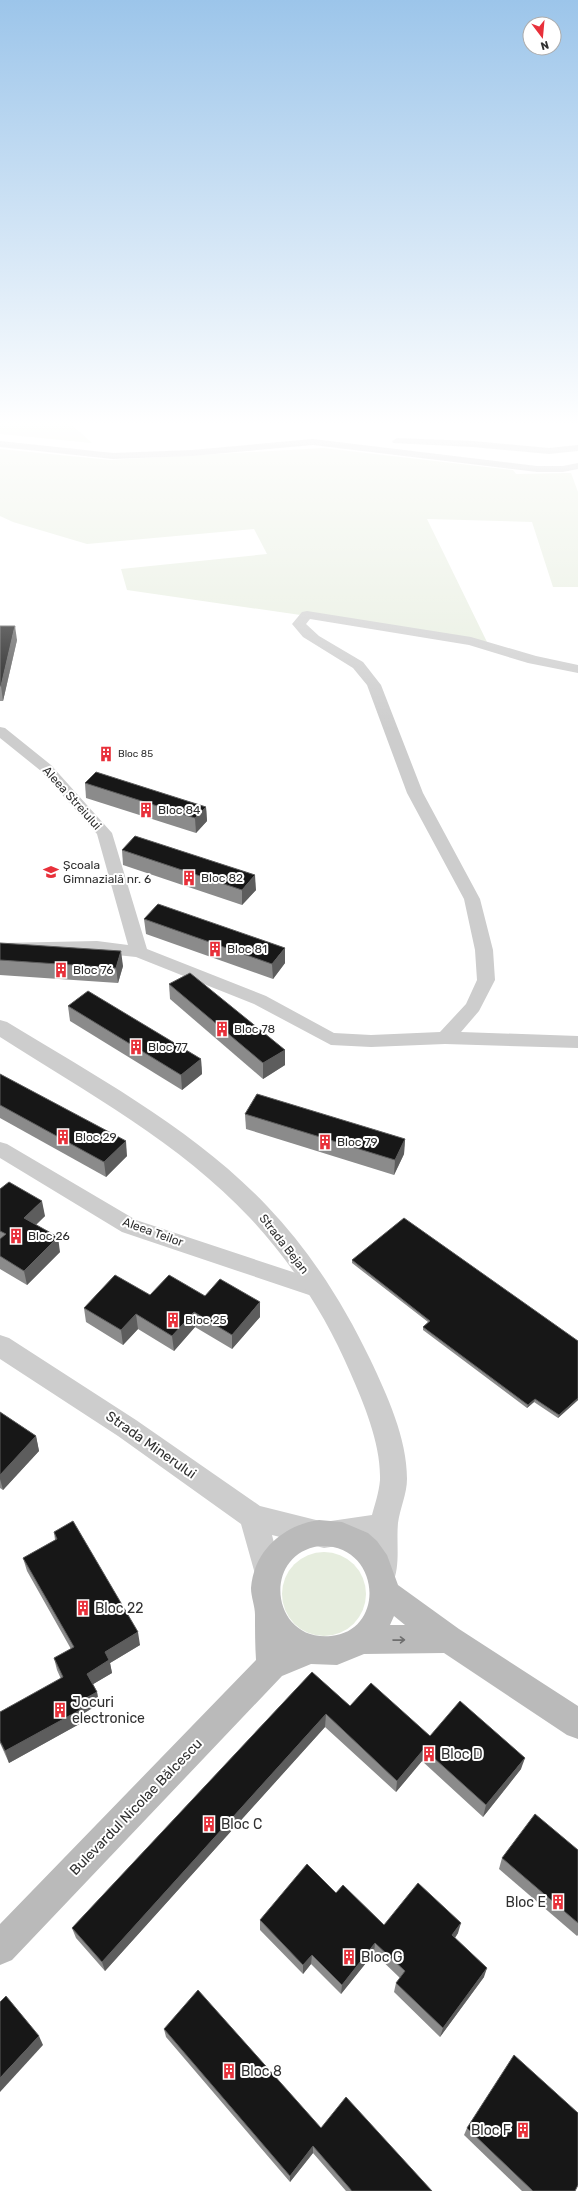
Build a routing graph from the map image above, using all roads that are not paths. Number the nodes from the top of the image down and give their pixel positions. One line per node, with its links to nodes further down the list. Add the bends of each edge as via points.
1 (578, 669): 6 (street, via 533,660 471,642 330,618 307,615 298,624 316,640 351,659 374,684 415,793 472,899 484,950 486,980 473,1007)
2 (0, 731): 4 (street, Aleea Streiului, via 46,768 104,833)
3 (0, 948): 4 (street, via 97,947)
4 (139, 952): 6 (street, via 260,1000 331,1039 371,1041)
5 (0, 1026): 9 (street, Strada Bejan, via 179,1142 258,1211)
6 (445, 1038): 7 (street)
7 (574, 1046)
8 (0, 1149): 9 (street, Aleea Teilor, via 129,1226)
9 (318, 1289): 12 (street, Strada Bejan, via 345,1334 381,1412 394,1477)
10 (0, 1346): 11 (street, Strada Minerului, via 127,1428)
11 (253, 1517): 13 (street); 14 (street)
12 (384, 1526): 13 (street); 15 (street, Strada Bejan)
13 (324, 1535): 14 (main road, via 294,1542 278,1554); 15 (main road, via 345,1538 360,1546 372,1556)
14 (267, 1571): 16 (main road, via 263,1594)
15 (384, 1584): 17 (main road); 18 (main road, via 381,1615)
16 (269, 1616): 19 (main road, via 282,1634 302,1646); 20 (main road)
17 (448, 1639): 18 (main road, one-way to 17); 21 (main road)
18 (360, 1640): 19 (main road, via 337,1649)
19 (313, 1649): 20 (main road)
20 (271, 1666): 22 (main road, Bulevardul Nicolae Bălcescu)
21 (578, 1724)
22 (0, 1948)

